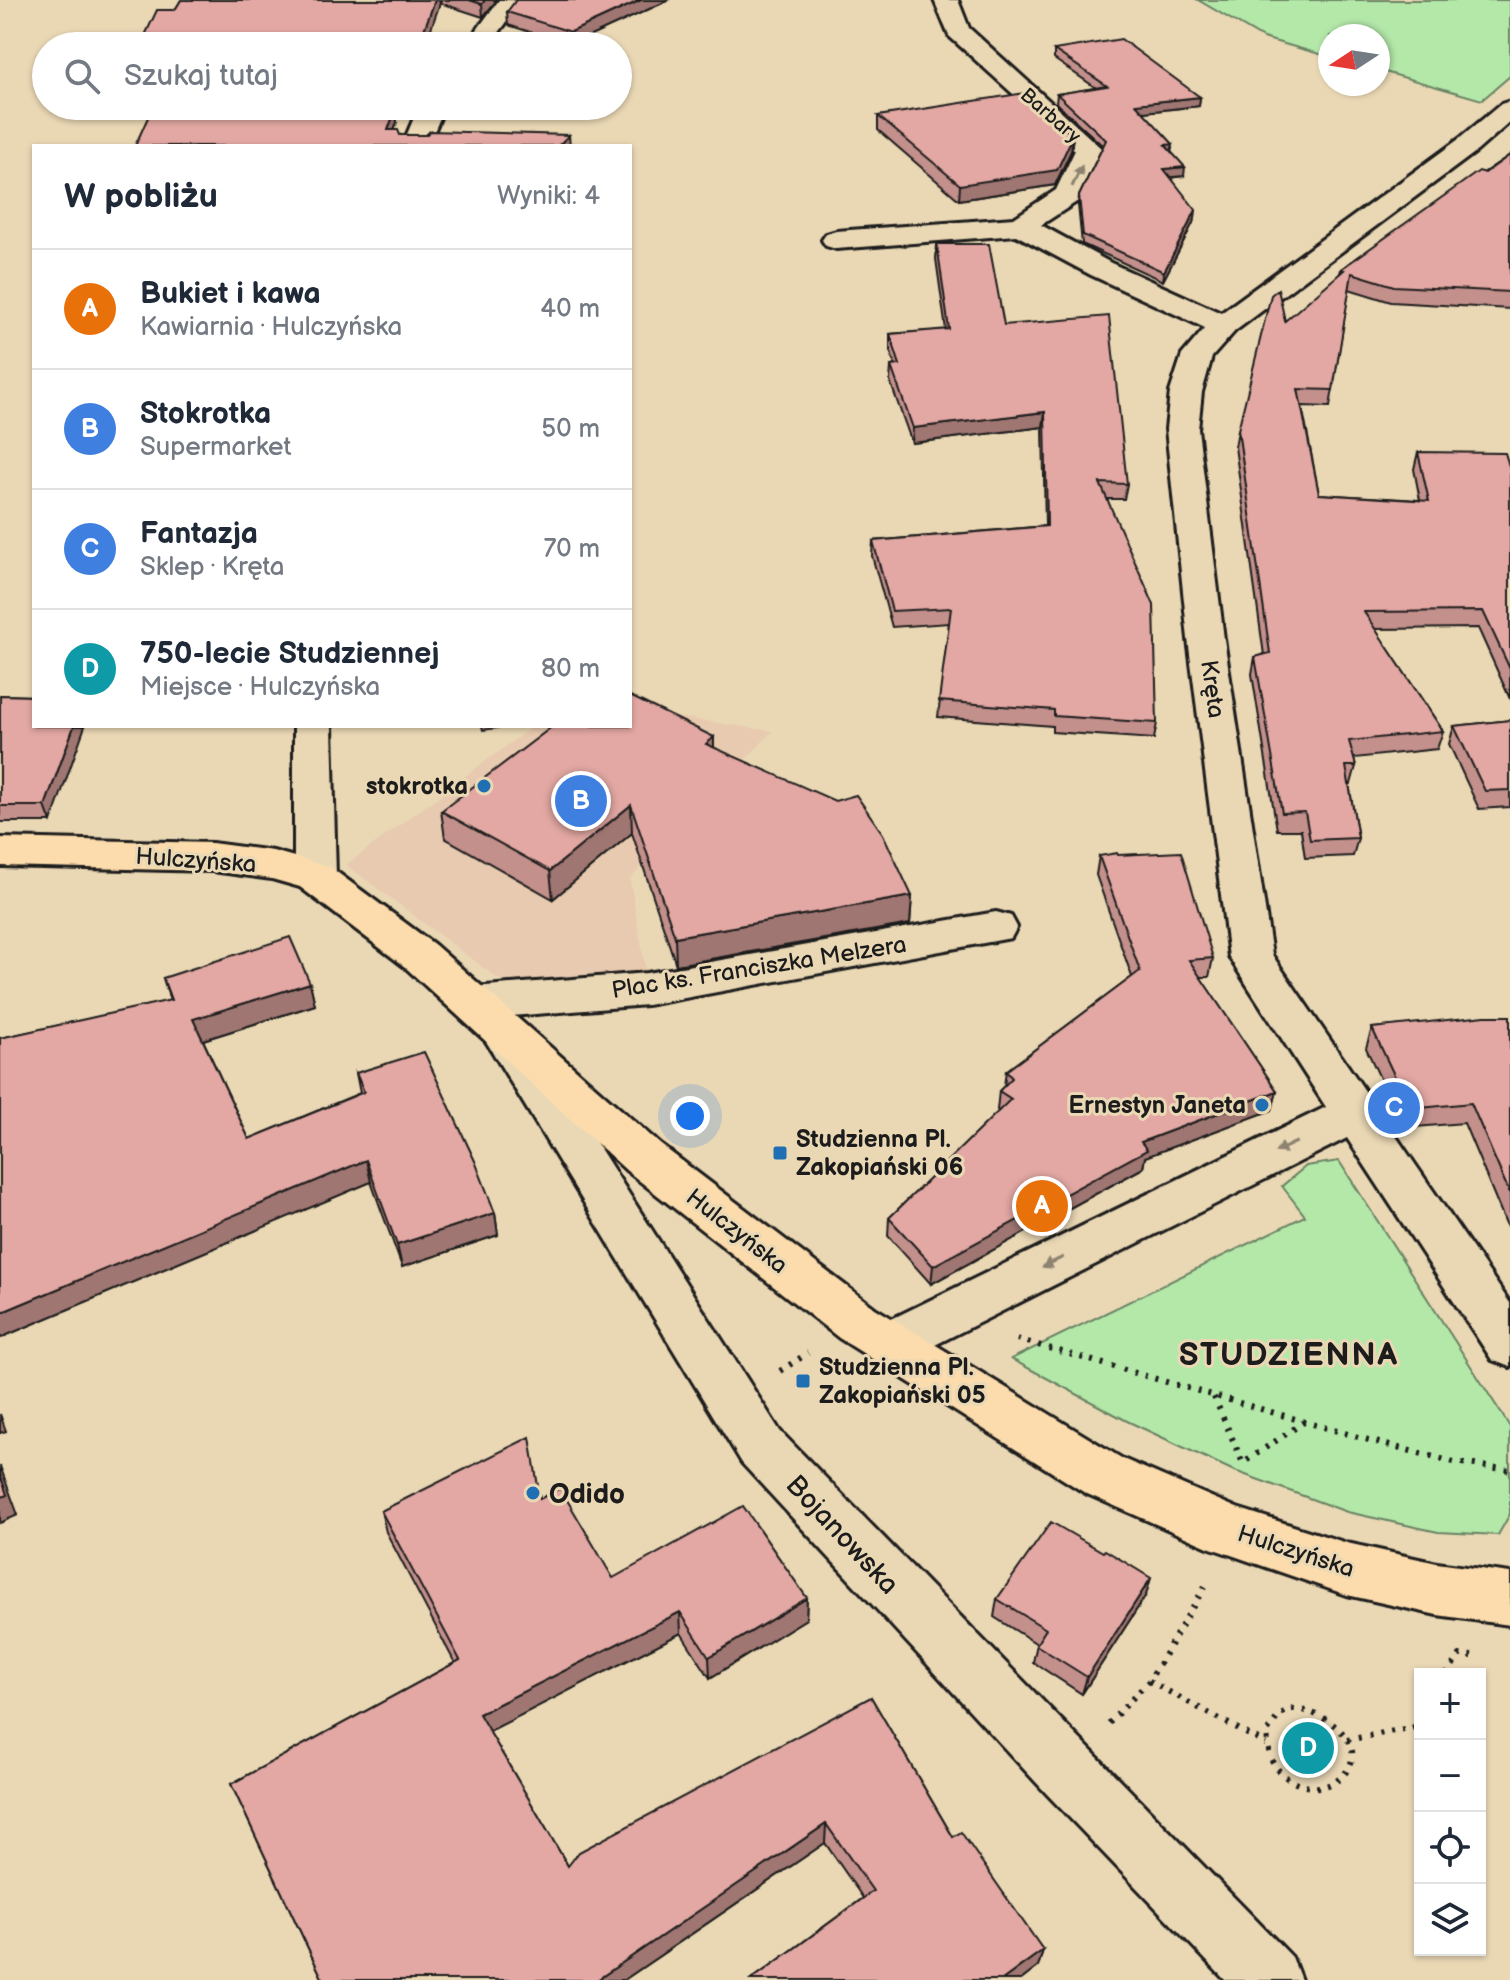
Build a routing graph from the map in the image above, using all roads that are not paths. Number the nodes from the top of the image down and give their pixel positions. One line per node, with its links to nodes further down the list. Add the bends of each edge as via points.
1 (511, 0): 3 (street)
2 (946, 0): 7 (street, Barbary, one-way to 2, via 1068,195 1089,149 958,31)
3 (487, 32)
4 (1510, 109): 9 (street, Kręta)
5 (426, 120): 6 (street)
6 (416, 144)
7 (1021, 226): 8 (street, Barbary); 9 (street)
8 (836, 240)
9 (1224, 325): 15 (street, Kręta, via 1197,355 1182,429 1251,957)
10 (313, 728): 12 (street)
11 (0, 852): 12 (main road, Hulczyńska, via 212,857)
12 (315, 877): 14 (main road, Hulczyńska, via 420,956)
13 (996, 927): 14 (street, Plac ks. Franciszka Melzera)
14 (486, 1015): 16 (main road, Hulczyńska, via 644,1158 857,1323); 19 (street, Bojanowska, via 761,1447)
15 (1356, 1113): 16 (street, one-way to 16); 17 (street, Kręta)
16 (891, 1343): 18 (main road, Hulczyńska, via 1104,1476 1227,1529 1347,1569)
17 (1510, 1345)
18 (1510, 1599)
19 (1269, 1980)

